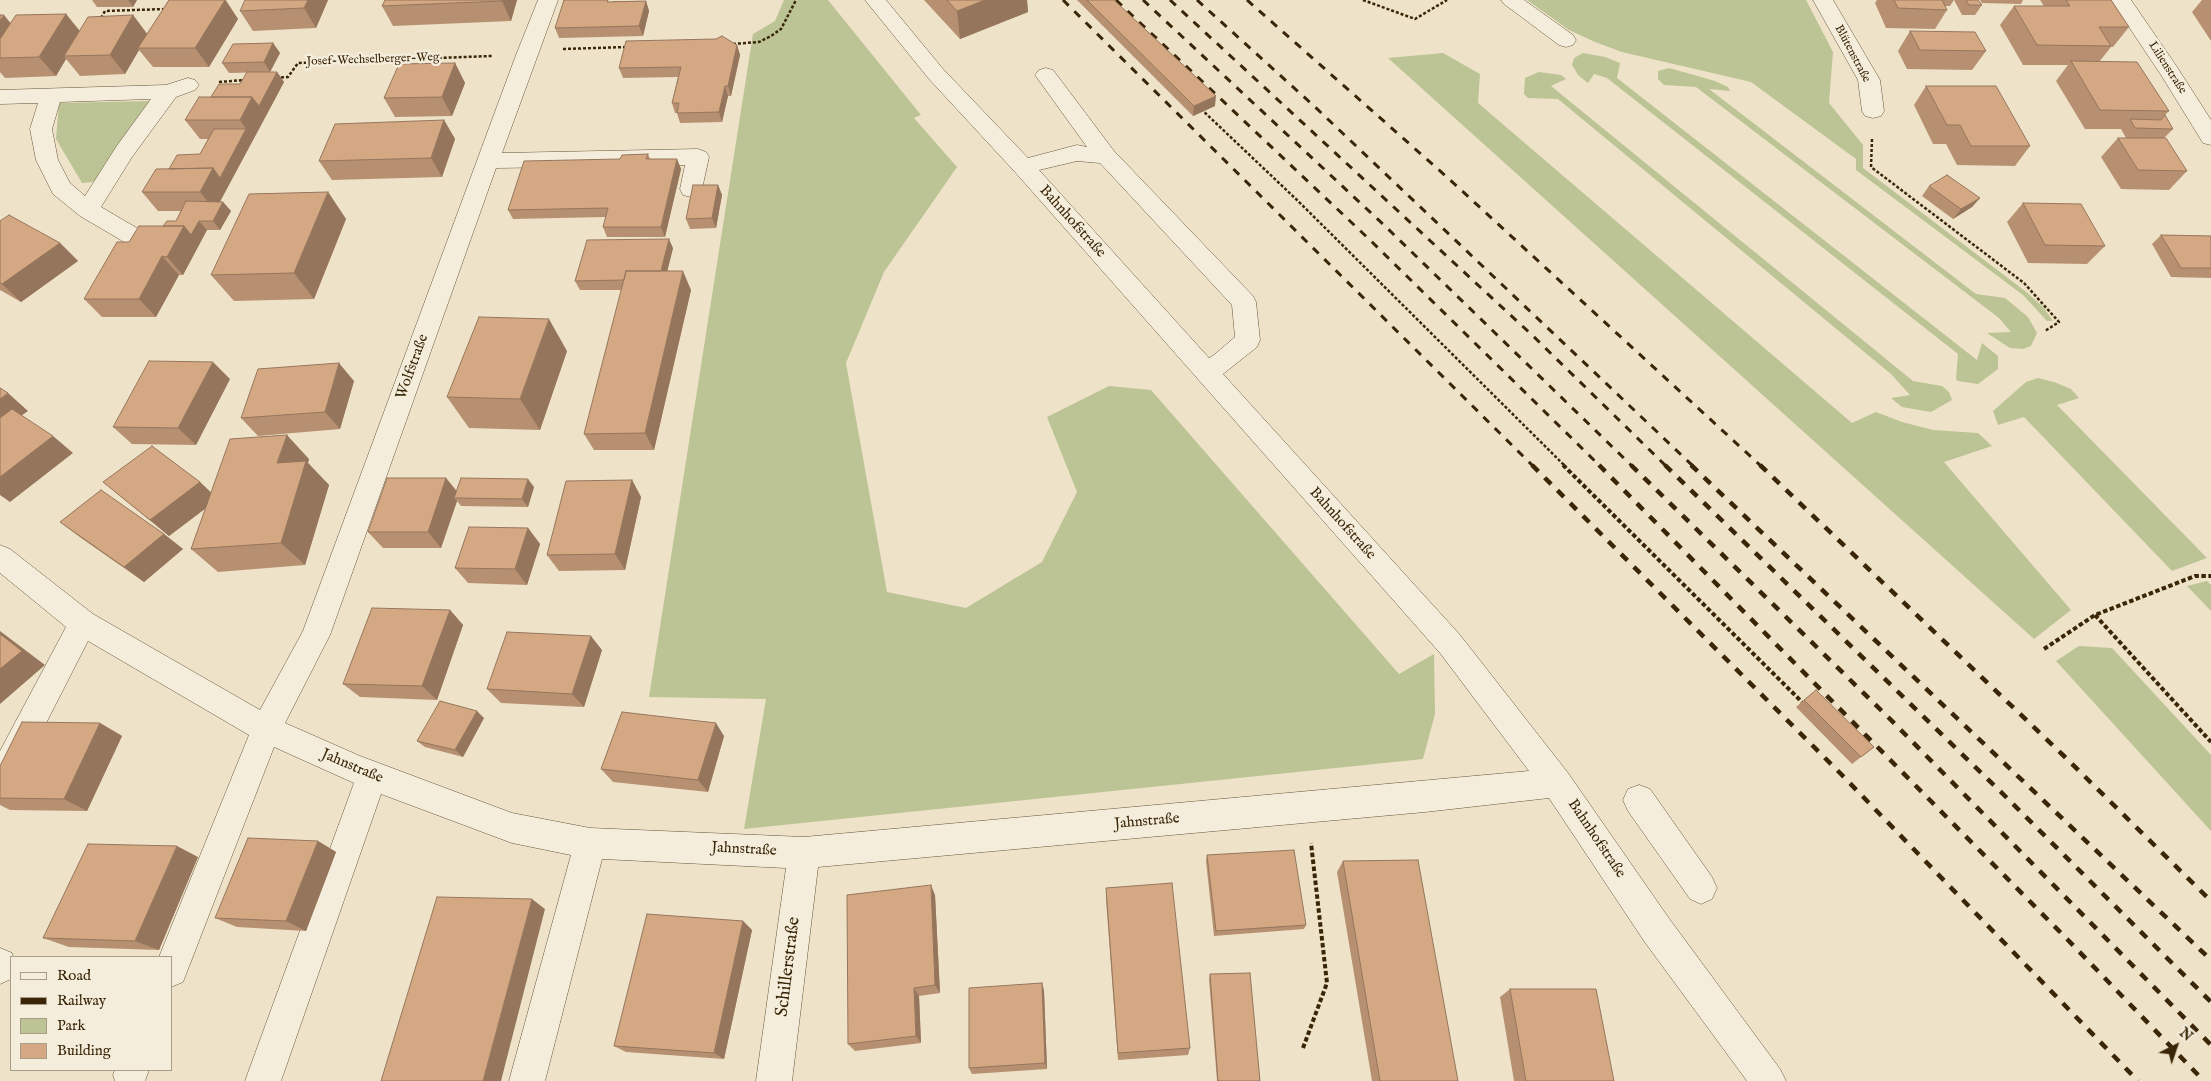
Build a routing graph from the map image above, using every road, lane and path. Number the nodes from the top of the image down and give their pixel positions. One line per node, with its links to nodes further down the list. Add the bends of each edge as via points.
1 (548, 0): 14 (street, Wolfstraße)
2 (796, 0): 12 (path, via 781,29 771,36 759,42)
3 (875, 0): 26 (street, Bahnhofstraße, via 936,74)
4 (1363, 0): 5 (path, via 1415,19)
5 (1447, 0)
6 (1511, 0): 11 (street)
7 (1823, 0): 22 (street, Blütenstraße, via 1869,80)
8 (2121, 0): 23 (street, Lilienstraße)
9 (170, 9): 10 (path, via 105,12)
10 (100, 20)
11 (1566, 40)
12 (724, 45)
13 (635, 47): 14 (path, via 547,49)
14 (526, 55): 16 (path, Josef-Wechselberger-Weg, via 298,63 288,77); 25 (street, Wolfstraße)
15 (1046, 75): 24 (street)
16 (274, 78)
17 (250, 80): 18 (path)
18 (178, 88): 19 (street); 28 (street, via 124,152)
19 (51, 95): 20 (street); 28 (street, via 40,129 47,160 61,188)
20 (0, 97)
21 (1196, 104): 37 (path, via 1304,207)
22 (1873, 111): 30 (path, via 1872,167 2024,283 2059,322)
23 (2211, 138)
24 (1106, 156): 26 (street, via 1077,152); 31 (street, via 1244,302 1248,340)
25 (488, 160): 27 (street, via 698,157); 38 (street, Wolfstraße, via 316,635)
26 (1023, 167): 31 (street, Bahnhofstraße)
27 (691, 189)
28 (88, 210): 29 (street)
29 (134, 237)
30 (2045, 331)
31 (1206, 372): 42 (street, Bahnhofstraße, via 1450,644)
32 (0, 557): 35 (street, Jahnstraße)
33 (2211, 576): 34 (path, via 2194,576)
34 (2094, 615): 36 (path); 39 (path)
35 (83, 623): 38 (street, Jahnstraße); 41 (street)
36 (2044, 649)
37 (1808, 708)
38 (266, 729): 40 (street, Jahnstraße); 48 (street, Wolfstraße)
39 (2211, 742)
40 (372, 776): 45 (street, Jahnstraße, via 512,828); 50 (street)
41 (0, 782)
42 (1557, 783): 44 (street, Jahnstraße); 53 (street, Bahnhofstraße, via 1656,929)
43 (1639, 800): 47 (street)
44 (1307, 808): 46 (street, Jahnstraße); 49 (path, via 1327,983)
45 (590, 843): 46 (street, Jahnstraße); 51 (street)
46 (804, 853): 52 (street, Schillerstraße)
47 (1701, 888)
48 (172, 967)
49 (1303, 1048)
50 (263, 1081)
51 (527, 1081)
52 (774, 1081)
53 (1768, 1081)

